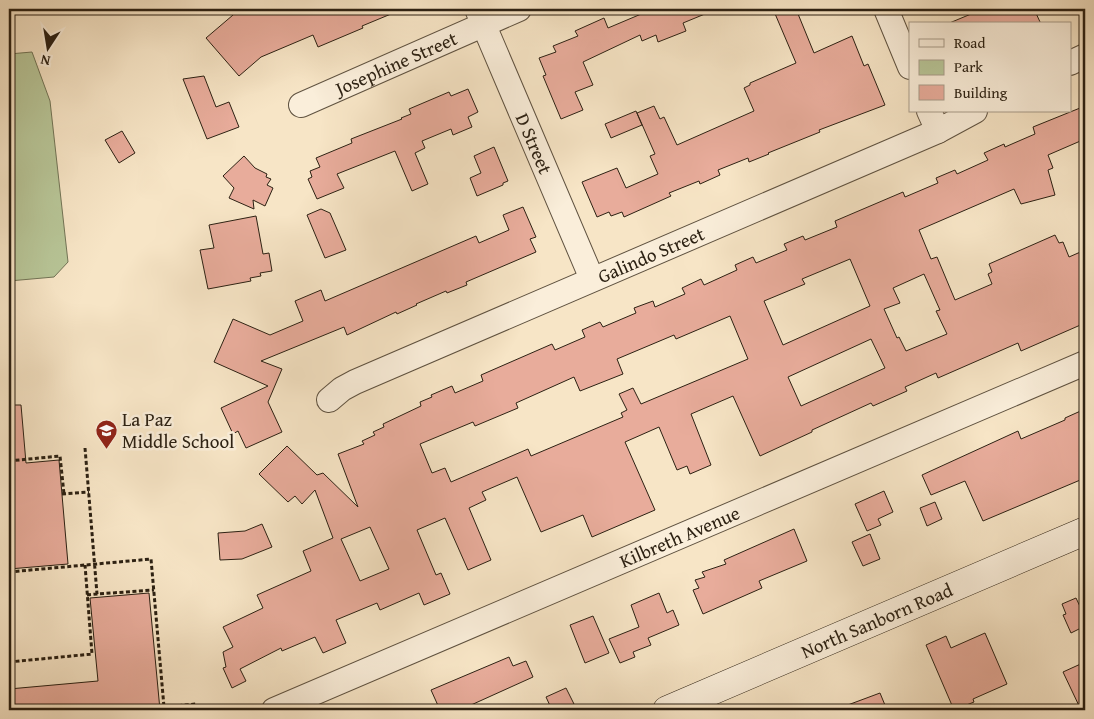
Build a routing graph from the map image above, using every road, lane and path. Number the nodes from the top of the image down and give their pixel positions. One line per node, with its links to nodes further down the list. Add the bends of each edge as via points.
1 (519, 9): 3 (street, Josephine Street)
2 (886, 9): 6 (street)
3 (481, 16): 7 (street, Josephine Street); 10 (street, D Street)
4 (1085, 56): 5 (street)
5 (1072, 62)
6 (909, 65)
7 (301, 105)
8 (971, 112): 9 (street, Galindo Street)
9 (933, 121): 10 (street, Galindo Street)
10 (592, 279): 12 (street, Galindo Street, via 354,382)
11 (1085, 363): 25 (street, Kilbreth Avenue)
12 (329, 400)
13 (85, 448): 15 (path)
14 (9, 461): 15 (path, via 60,456 63,494)
15 (89, 492): 17 (path)
16 (1085, 531): 26 (main road, North Sanborn Road)
17 (95, 564): 18 (path); 20 (path, via 151,559); 21 (path)
18 (85, 565): 19 (path); 22 (path)
19 (9, 572)
20 (154, 590): 21 (path); 24 (path, via 164,707)
21 (97, 594): 22 (path)
22 (87, 595): 23 (path, via 92,654)
23 (9, 662)
24 (196, 704)
25 (274, 710)
26 (667, 710)

